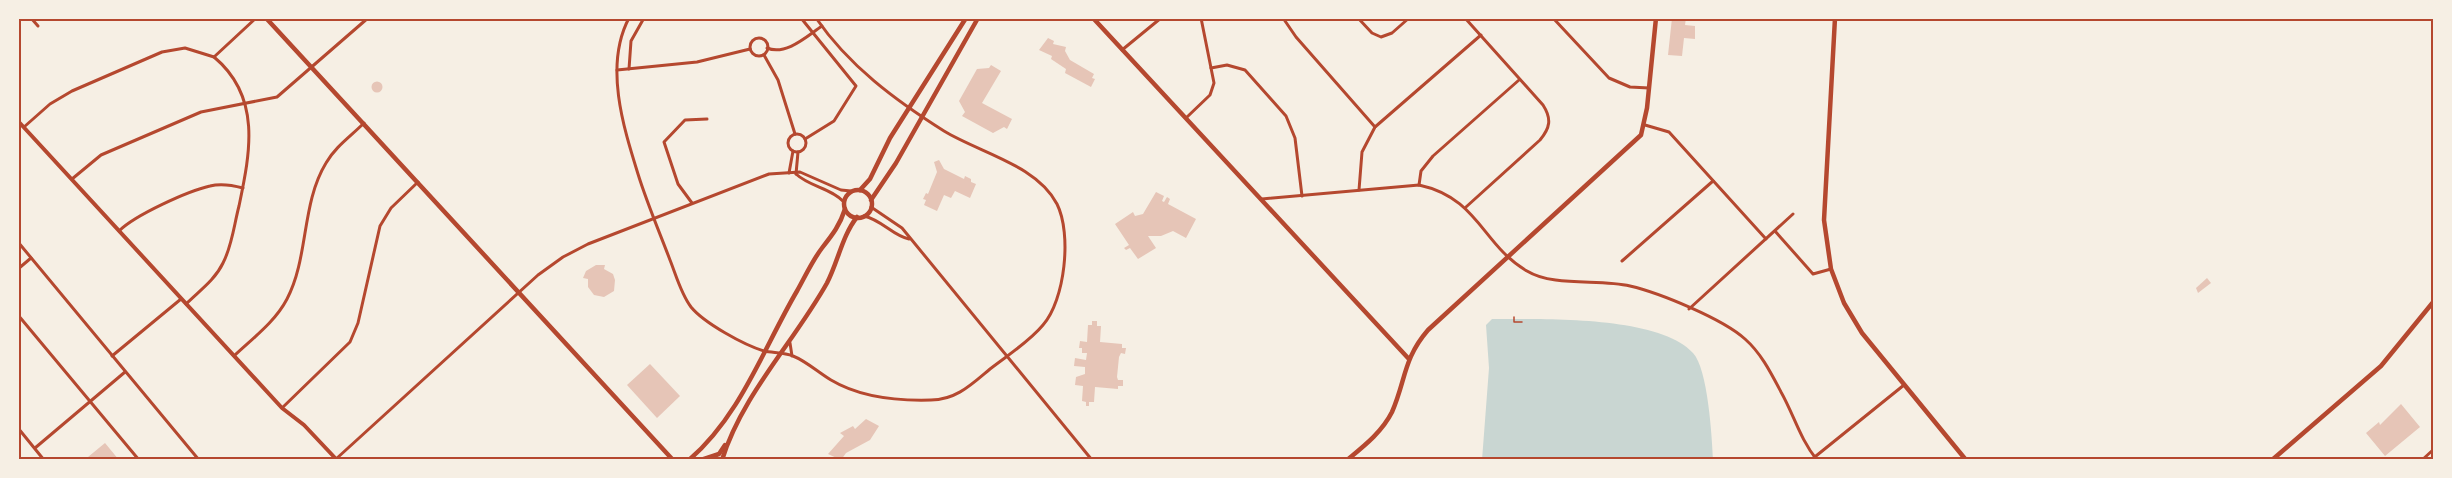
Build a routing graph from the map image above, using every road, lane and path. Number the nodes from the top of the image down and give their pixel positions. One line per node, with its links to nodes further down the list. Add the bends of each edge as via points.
1 (31, 18): 21 (street)
2 (256, 18): 29 (street)
3 (266, 18): 30 (main road)
4 (368, 18): 30 (street)
5 (628, 18): 33 (street, via 618,47)
6 (644, 18): 32 (street, via 632,41)
7 (801, 18): 23 (street)
8 (816, 18): 22 (street)
9 (966, 18): 37 (main road)
10 (978, 18): 38 (main road)
11 (1093, 18): 27 (main road)
12 (1161, 18): 27 (street)
13 (1201, 18): 31 (street)
14 (1283, 18): 45 (street)
15 (1358, 18): 16 (street, via 1381,38)
16 (1409, 18)
17 (1465, 18): 24 (street)
18 (1553, 18): 35 (street, via 1609,78 1624,85)
19 (1656, 18): 35 (main road)
20 (1835, 18): 81 (main road, via 1824,220)
21 (38, 26)
22 (822, 26): 23 (street); 37 (street, via 854,64)
23 (811, 33): 25 (street, via 786,48); 47 (street, via 856,86 834,121)
24 (1481, 35): 34 (street); 45 (street)
25 (768, 48): 26 (street, via 764,40 757,38 750,43); 28 (street)
26 (750, 49): 28 (street, via 755,55); 32 (street, via 697,62)
27 (1122, 50): 39 (main road)
28 (764, 54): 46 (street, via 778,80)
29 (214, 57): 36 (street, via 228,73); 44 (street, via 185,48 162,52 72,91)
30 (312, 68): 36 (street, via 277,97); 42 (main road)
31 (1211, 68): 39 (street, via 1214,83 1210,95); 60 (street, via 1227,65 1245,70 1286,116 1295,138)
32 (629, 69): 33 (street)
33 (616, 70): 71 (street, via 634,163)
34 (1520, 79): 55 (street, via 1433,156 1421,171); 66 (street, via 1549,114 1547,131)
35 (1649, 88): 43 (main road)
36 (244, 104): 52 (street, via 201,112 109,152); 56 (street, via 251,138)
37 (910, 108): 38 (street); 57 (main road)
38 (921, 116): 62 (main road); 96 (street, via 1034,178 1059,209 1065,242 1055,306 1040,329)
39 (1185, 119): 61 (main road)
40 (707, 120): 64 (street, via 685,120 664,142 678,184)
41 (18, 121): 44 (street)
42 (364, 123): 54 (main road); 94 (street, via 334,152 317,180 296,276 283,307)
43 (1645, 125): 53 (street, via 1669,132); 77 (main road, via 1631,147)
44 (24, 127): 52 (street)
45 (1375, 127): 58 (street, via 1362,152)
46 (795, 134): 47 (street); 48 (street, via 788,140)
47 (805, 139): 49 (street, via 806,145)
48 (793, 151): 49 (street); 50 (street)
49 (798, 152): 51 (street)
50 (789, 174): 51 (street); 64 (street, via 759,177)
51 (796, 174): 59 (street, via 800,172); 63 (street)
52 (72, 179): 72 (street)
53 (1713, 181): 75 (street); 79 (street)
54 (417, 182): 82 (main road); 101 (street, via 391,208 380,226 350,342)
55 (1419, 185): 58 (street); 66 (street, via 1445,193)
56 (243, 188): 72 (street, via 225,184 204,188 137,217); 85 (street, via 223,263)
57 (860, 190): 59 (main road); 62 (main road)
58 (1359, 190): 60 (street)
59 (851, 192): 63 (main road)
60 (1302, 196): 61 (street)
61 (1260, 200): 97 (main road)
62 (871, 201): 65 (main road)
63 (844, 202): 67 (main road)
64 (692, 203): 71 (street)
65 (871, 207): 69 (main road); 74 (street, via 902,228)
66 (1466, 207): 77 (street)
67 (845, 209): 70 (main road); 91 (main road, via 837,230 822,248)
68 (1793, 214): 73 (street)
69 (864, 216): 70 (main road); 74 (street, via 878,219)
70 (857, 217): 90 (main road, via 849,227 826,284)
71 (654, 218): 82 (street, via 573,252); 91 (street, via 689,304 708,321)
72 (119, 231): 83 (street)
73 (1775, 231): 75 (street); 81 (street, via 1813,274)
74 (909, 239): 96 (street)
75 (1766, 239): 86 (street)
76 (18, 242): 78 (street)
77 (1509, 257): 86 (street, via 1534,275 1630,286); 97 (main road, via 1428,330)
78 (31, 258): 80 (street); 93 (street)
79 (1623, 261)
80 (18, 269)
81 (1831, 269): 99 (main road, via 1854,320)
82 (519, 293): 110 (street); 111 (main road)
83 (181, 299): 85 (street); 93 (street)
84 (2434, 301): 118 (main road, via 2381,366)
85 (186, 304): 94 (street)
86 (1689, 309): 106 (street, via 1730,327 1751,344 1771,373)
87 (18, 315): 100 (street)
88 (1514, 317): 89 (path, via 1514,322)
89 (1522, 322)
90 (790, 342): 92 (main road); 95 (street)
91 (764, 351): 92 (street); 112 (main road, via 720,428)
92 (782, 354): 95 (street); 103 (main road)
93 (112, 356): 98 (street)
94 (234, 356): 101 (street)
95 (792, 356): 96 (street, via 856,392 929,400 948,398 964,390)
96 (1006, 356): 115 (street)
97 (1407, 358): 116 (main road, via 1389,417 1376,435)
98 (125, 372): 100 (street); 109 (street)
99 (1904, 385): 106 (street); 117 (main road)
100 (90, 402): 104 (street); 108 (street)
101 (282, 408): 110 (street, via 304,424)
102 (18, 428): 104 (street)
103 (729, 439): 113 (main road, via 719,454); 114 (main road)
104 (35, 448): 107 (street)
105 (2434, 449): 119 (street)
106 (1814, 459)
107 (44, 460)
108 (139, 460)
109 (199, 460)
110 (337, 460)
111 (673, 460)
112 (690, 460)
113 (701, 460)
114 (722, 460)
115 (1092, 460)
116 (1347, 460)
117 (1965, 460)
118 (2272, 460)
119 (2422, 460)

